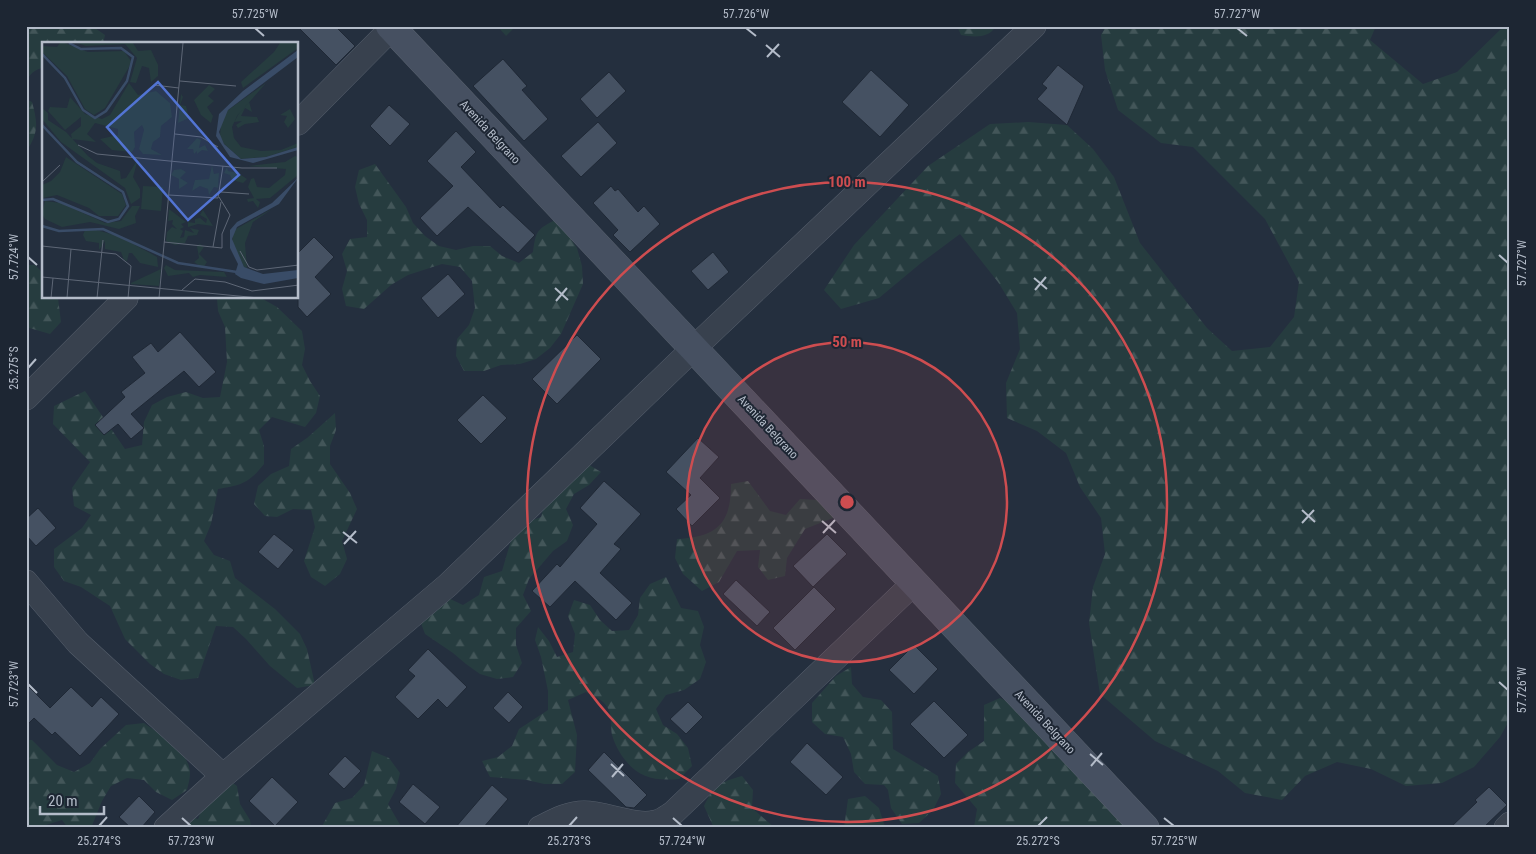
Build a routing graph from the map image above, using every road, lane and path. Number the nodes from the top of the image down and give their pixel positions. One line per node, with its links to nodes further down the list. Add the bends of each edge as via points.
1 (1034, 26): 5 (street)
2 (391, 27): 3 (street); 5 (street, Avenida Belgrano)
3 (299, 122)
4 (125, 299): 6 (street)
5 (694, 348): 8 (street, Avenida Belgrano); 9 (street, via 448,585)
6 (26, 398)
7 (26, 582): 9 (street, via 78,643)
8 (914, 583): 12 (street, via 673,813 657,822 640,824 584,813 565,816); 13 (street, Avenida Belgrano)
9 (223, 776): 11 (street)
10 (1510, 824): 14 (street)
11 (166, 828)
12 (540, 828)
13 (1145, 828)
14 (1506, 828)

